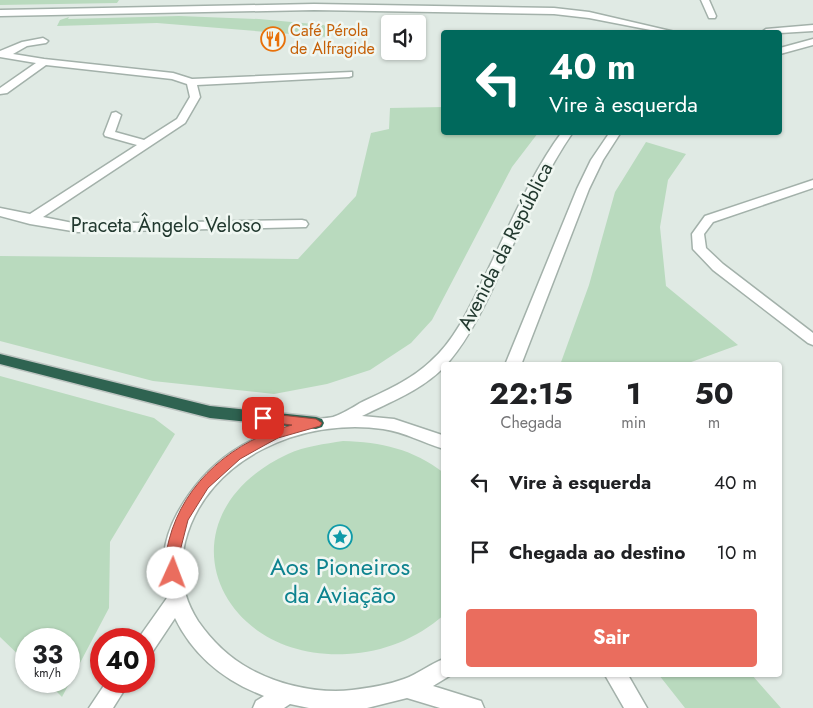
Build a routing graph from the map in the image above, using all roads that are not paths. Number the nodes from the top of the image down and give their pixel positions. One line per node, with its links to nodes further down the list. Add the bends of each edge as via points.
1 (145, 0): 6 (street)
2 (269, 0): 5 (street)
3 (705, 0): 9 (street)
4 (406, 4): 5 (street); 7 (street)
5 (276, 7): 6 (street)
6 (141, 10): 8 (street)
7 (532, 11): 11 (street, via 587,21); 12 (street, via 589,15)
8 (0, 13)
9 (712, 16)
10 (813, 28): 13 (street)
11 (608, 30)
12 (660, 30)
13 (782, 31)
14 (43, 42): 17 (street, via 25,44)
15 (813, 42): 16 (street)
16 (782, 50)
17 (2, 54): 18 (street)
18 (44, 62): 20 (street, via 173,76); 21 (street)
19 (349, 74): 20 (street)
20 (191, 82): 25 (street, via 195,97 181,121)
21 (0, 91)
22 (116, 115): 25 (street, via 109,134)
23 (566, 135): 33 (street, Avenida da República, via 538,181 479,303 438,364 415,382)
24 (614, 135): 32 (street, via 584,188)
25 (145, 144): 28 (street)
26 (813, 184): 30 (street, via 709,219 698,234 700,249 718,267)
27 (0, 212): 28 (street, Praceta Ângelo Veloso)
28 (30, 220): 29 (street, Praceta Ângelo Veloso, via 78,228)
29 (302, 224)
30 (813, 340)
31 (0, 359): 34 (highway, via 210,412)
32 (514, 362)
33 (340, 420): 34 (street, Avenida da República); 35 (street, Avenida da República, via 377,422 413,430)
34 (316, 423): 36 (street, Avenida da República, via 266,439 235,455 204,484 181,519 171,559)
35 (441, 442)
36 (176, 601): 37 (street); 42 (street, Avenida da República, via 198,641 235,674)
37 (155, 631)
38 (441, 670): 40 (street, Avenida da República)
39 (617, 677): 46 (street)
40 (407, 688): 42 (street, Avenida da República, via 346,701); 45 (street)
41 (111, 693): 43 (street)
42 (286, 695): 44 (street)
43 (100, 708)
44 (264, 708)
45 (473, 708)
46 (636, 708)

